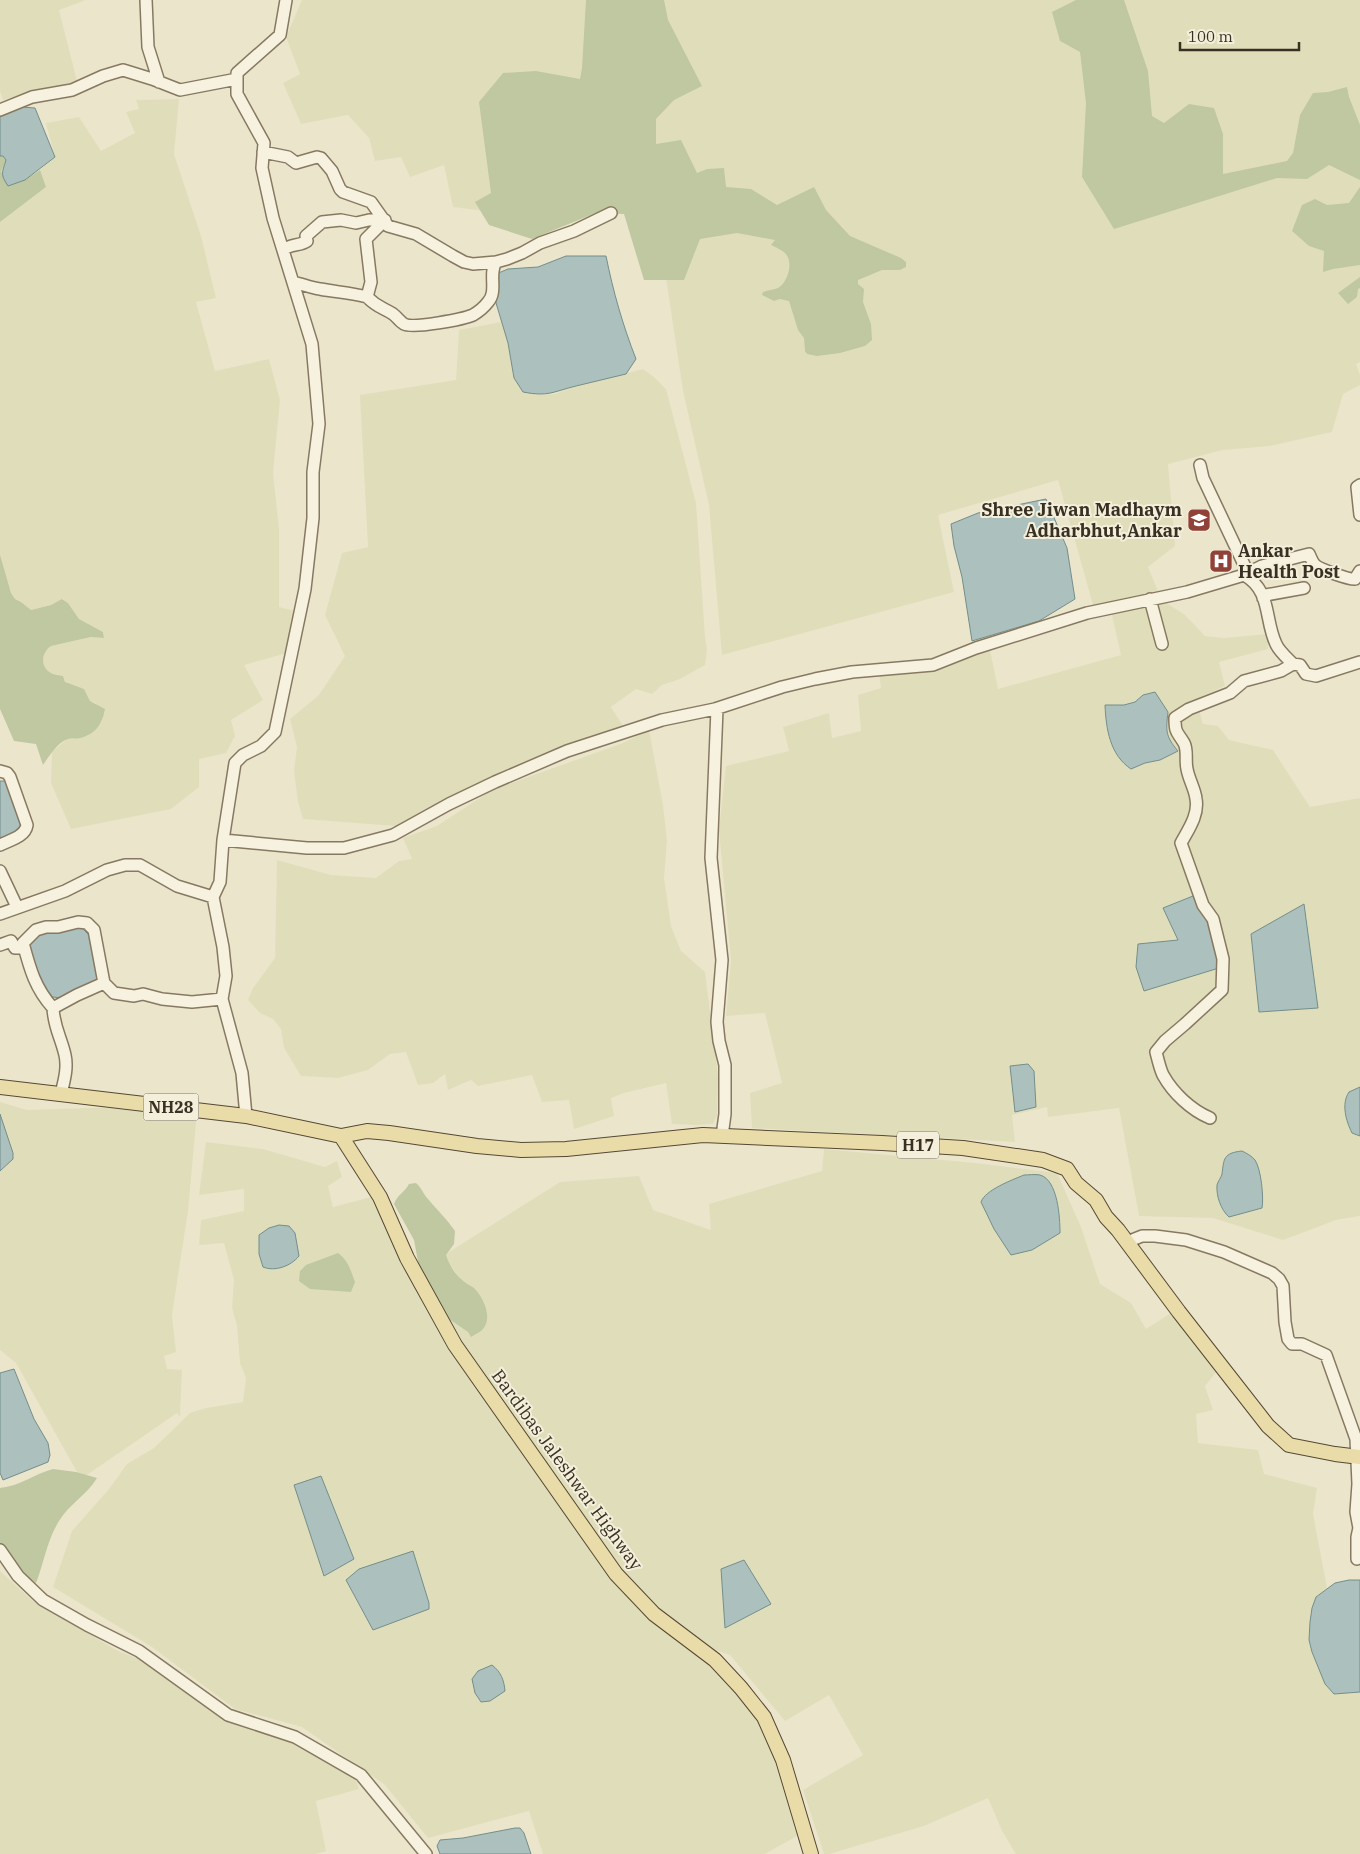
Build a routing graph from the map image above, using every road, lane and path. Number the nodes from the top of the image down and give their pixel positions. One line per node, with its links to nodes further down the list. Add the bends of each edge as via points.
1 (146, 0): 4 (street, via 148,47)
2 (286, 0): 3 (street, via 280,35 237,73)
3 (237, 79): 4 (street, via 180,90); 6 (street, via 237,94 264,143)
4 (159, 82): 5 (street, via 124,70 72,90 32,98)
5 (0, 110)
6 (263, 152): 8 (street, via 288,157 296,163 321,158 332,170 343,192 371,202); 9 (street, via 262,168)
7 (611, 213): 10 (street)
8 (385, 220): 9 (street, via 322,222 308,233 304,244); 10 (street, via 388,226 416,234 464,262); 12 (street, via 366,239 371,282)
9 (283, 250): 11 (street)
10 (496, 262): 12 (street, via 493,267 493,295 472,315 438,323 408,325 377,307)
11 (293, 282): 12 (street); 26 (street, via 312,344 319,424 305,589 275,732 235,763)
12 (367, 297)
13 (1200, 466): 17 (street)
14 (1360, 485): 15 (street, via 1357,487)
15 (1360, 515)
16 (1360, 571): 17 (street, via 1355,579 1350,580 1322,570 1309,554 1262,566)
17 (1246, 574): 19 (street, via 1257,585); 20 (street)
18 (1304, 588): 19 (street)
19 (1262, 598): 23 (street, via 1276,645)
20 (1150, 599): 21 (street); 24 (street, via 1087,612 933,665 815,678)
21 (1162, 644)
22 (1360, 662): 23 (street, via 1316,676 1306,674 1300,665)
23 (1293, 664): 40 (street, via 1281,671 1244,681 1230,693 1175,718 1196,799 1192,823 1181,842 1203,905 1213,919 1223,958 1222,990 1156,1052 1163,1074 1179,1096)
24 (717, 709): 26 (street, via 662,720 566,751 495,782 393,835 344,848); 42 (street, via 711,858 722,960 717,1022 725,1065)
25 (0, 771): 27 (street, via 10,777 27,825 21,835)
26 (224, 840): 29 (street, via 220,882)
27 (0, 845)
28 (0, 872): 30 (street)
29 (213, 897): 30 (street, via 177,886 140,865 125,865); 35 (street, via 226,976)
30 (17, 907): 31 (street)
31 (0, 914)
32 (0, 945): 33 (street, via 10,941 15,948)
33 (24, 948): 34 (street, via 23,943 36,930 87,923 94,930); 36 (street, via 36,985)
34 (104, 983): 35 (street, via 114,992 129,996 143,994 192,1002); 36 (street)
35 (222, 999): 39 (street, via 242,1073)
36 (53, 1008): 38 (street, via 65,1055)
37 (0, 1088): 38 (main road, NH28)
38 (62, 1094): 39 (main road, NH28)
39 (246, 1116): 41 (main road, NH28)
40 (1210, 1118)
41 (341, 1136): 42 (main road, H17, via 389,1133 521,1150); 48 (main road, Bardibas Jaleshwar Highway, via 380,1197 407,1258 454,1345 616,1574 654,1614 715,1660 764,1717 783,1760)
42 (722, 1136): 43 (main road, H17, via 963,1148 1043,1160 1067,1169 1076,1183 1096,1200)
43 (1127, 1242): 44 (main road, H17, via 1268,1426 1289,1445); 44 (street, via 1142,1236 1155,1236 1200,1243 1262,1268 1279,1279 1284,1293 1288,1340 1326,1355 1356,1439)
44 (1358, 1456): 46 (street)
45 (0, 1550): 47 (street, via 18,1576 43,1600 139,1651 228,1715 295,1737 361,1775)
46 (1357, 1559)
47 (426, 1854)
48 (811, 1854)

